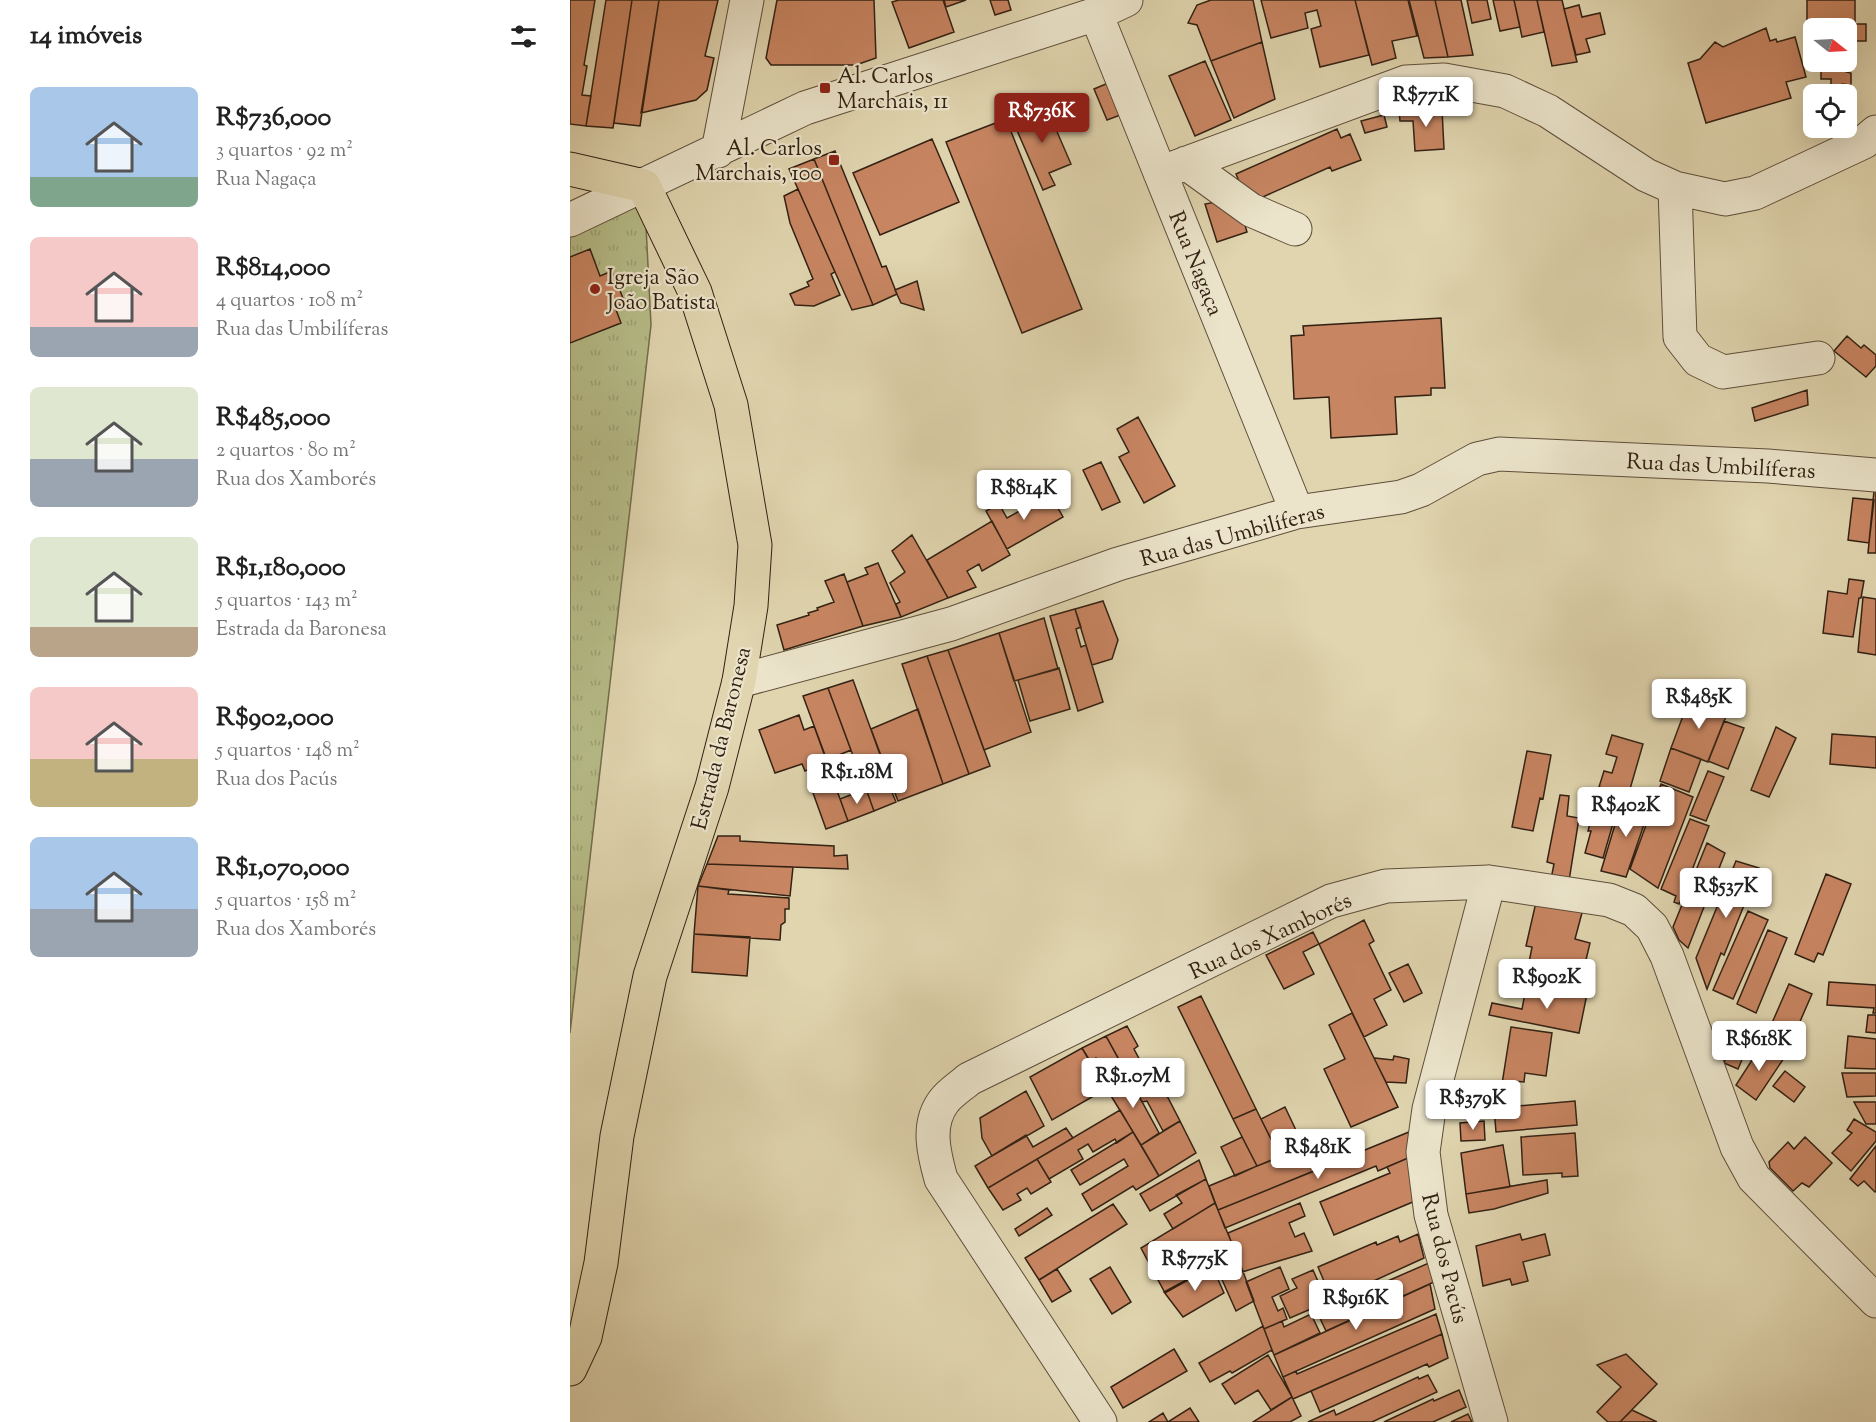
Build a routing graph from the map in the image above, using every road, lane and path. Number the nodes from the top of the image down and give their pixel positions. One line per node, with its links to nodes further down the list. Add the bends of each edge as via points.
1 (747, 0): 5 (street)
2 (1126, 0): 3 (street)
3 (1096, 14): 5 (street, via 805,108); 6 (street, Rua Nagaça)
4 (1876, 132): 9 (street, via 1864,142 1755,193 1725,199)
5 (718, 151): 8 (street)
6 (1173, 168): 9 (street, via 1406,82 1444,80 1505,91 1548,111 1646,175); 11 (street); 14 (street, Rua Nagaça)
7 (570, 170): 8 (main road)
8 (644, 186): 10 (street); 15 (main road, Estrada da Baronesa, via 695,292 731,405 755,545 751,606)
9 (1675, 188): 12 (street, via 1680,337 1698,360 1723,372)
10 (570, 220)
11 (1294, 229)
12 (1818, 358)
13 (1876, 475): 14 (street, Rua das Umbilíferas, via 1499,454 1477,459 1401,497)
14 (1297, 512): 15 (street, Rua das Umbilíferas, via 1118,564 951,624)
15 (739, 681): 18 (main road, Estrada da Baronesa, via 712,787 650,976 617,1136 601,1263 585,1338)
16 (1490, 882): 17 (street, Rua dos Xamborés, via 1609,900 1634,910 1652,927 1667,956 1737,1147 1754,1178); 19 (street, Rua dos Xamborés, via 1386,886 1331,901 969,1079 943,1102 933,1133 941,1179); 20 (street, Rua dos Pacús, via 1429,1109 1423,1152 1431,1215)
17 (1876, 1301)
18 (570, 1369)
19 (1100, 1422)
20 (1491, 1422)

